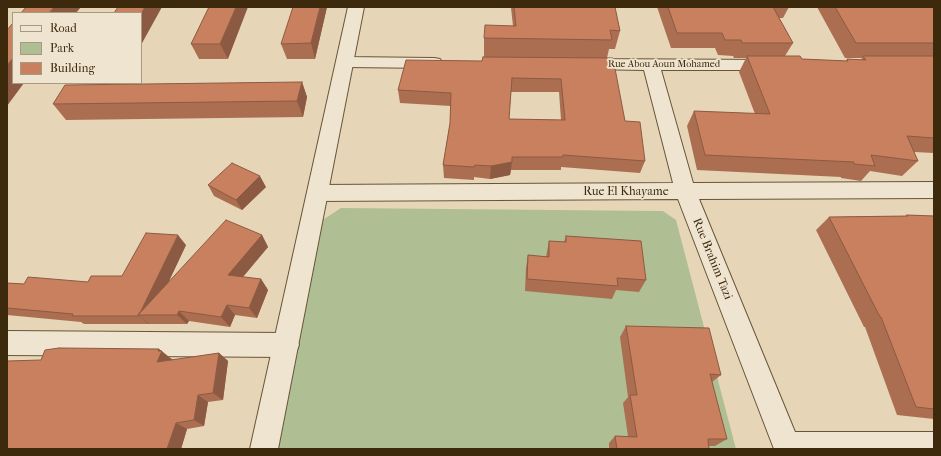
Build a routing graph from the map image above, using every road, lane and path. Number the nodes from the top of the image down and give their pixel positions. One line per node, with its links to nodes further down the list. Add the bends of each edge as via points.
1 (356, 7): 2 (street)
2 (346, 62): 3 (street); 9 (street)
3 (447, 63)
4 (572, 64): 5 (street, Rue Abou Aoun Mohamed)
5 (651, 65): 6 (street, Rue Abou Aoun Mohamed); 8 (street, Rue Brahim Tazi)
6 (784, 65)
7 (934, 190): 8 (street, Rue El Khayame)
8 (685, 191): 9 (street, Rue El Khayame); 13 (street, Rue Brahim Tazi)
9 (317, 193): 11 (street)
10 (7, 343): 11 (street)
11 (286, 345): 14 (street)
12 (934, 446): 13 (street)
13 (787, 447)
14 (264, 449)

